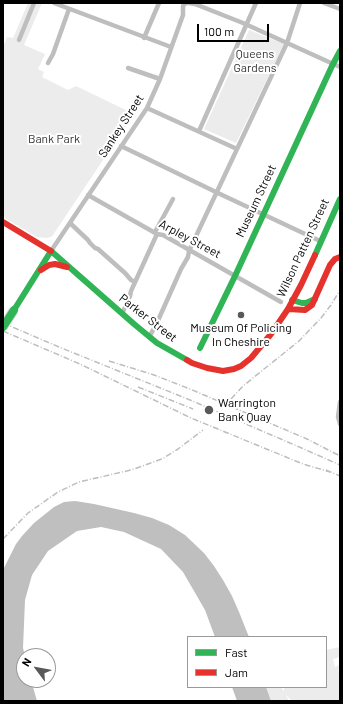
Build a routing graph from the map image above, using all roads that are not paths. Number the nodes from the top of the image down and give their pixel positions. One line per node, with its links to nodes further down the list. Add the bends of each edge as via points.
1 (34, 3): 12 (street)
2 (54, 3): 8 (street)
3 (256, 3): 10 (street)
4 (300, 3): 13 (street)
5 (324, 3): 9 (street)
6 (159, 4): 11 (street)
7 (186, 4): 10 (street); 14 (street, Sankey Street)
8 (69, 9): 11 (street); 16 (street)
9 (340, 9)
10 (247, 24): 13 (street); 21 (street)
11 (144, 38): 14 (street)
12 (19, 40)
13 (287, 43): 17 (street); 23 (street)
14 (171, 48): 19 (street, Sankey Street)
15 (340, 51): 17 (main road, Museum Street)
16 (49, 60)
17 (336, 65): 28 (main road, Museum Street)
18 (128, 68): 19 (street)
19 (160, 79): 20 (street, Sankey Street)
20 (147, 108): 21 (street); 22 (street, Sankey Street)
21 (200, 131): 23 (street)
22 (121, 146): 24 (street); 25 (street, Sankey Street)
23 (237, 149): 24 (street)
24 (216, 193): 28 (street); 33 (street)
25 (88, 195): 30 (street, Sankey Street); 31 (street, Arpley Street)
26 (173, 199): 31 (street)
27 (340, 199): 32 (main road, Wilson Patten Street)
28 (263, 214): 32 (street); 38 (main road, Museum Street)
29 (3, 223): 34 (main road, Parker Street)
30 (70, 223): 34 (street, Sankey Street); 39 (street)
31 (156, 233): 33 (street, Arpley Street); 39 (street)
32 (320, 241): 41 (main road, Wilson Patten Street)
33 (190, 250): 38 (street, Arpley Street); 46 (street)
34 (51, 251): 36 (main road, Parker Street); 37 (main road)
35 (340, 257): 40 (main road, via 330,265)
36 (70, 268): 37 (main road, via 57,264 49,265); 44 (main road, Parker Street)
37 (36, 275): 45 (main road, bridge)
38 (235, 276): 42 (street, Arpley Street); 47 (main road, Museum Street)
39 (135, 282): 44 (street)
40 (314, 299): 41 (main road, via 306,303); 43 (main road, via 308,308)
41 (292, 300): 43 (main road, Wilson Patten Street)
42 (281, 302)
43 (288, 309): 48 (main road, Wilson Patten Street, via 271,334)
44 (122, 314): 46 (main road, Parker Street)
45 (3, 327)
46 (149, 337): 48 (main road, Parker Street, via 174,354 207,368 227,371)
47 (200, 348)
48 (244, 364)
49 (340, 402): 50 (street)
50 (340, 424)

